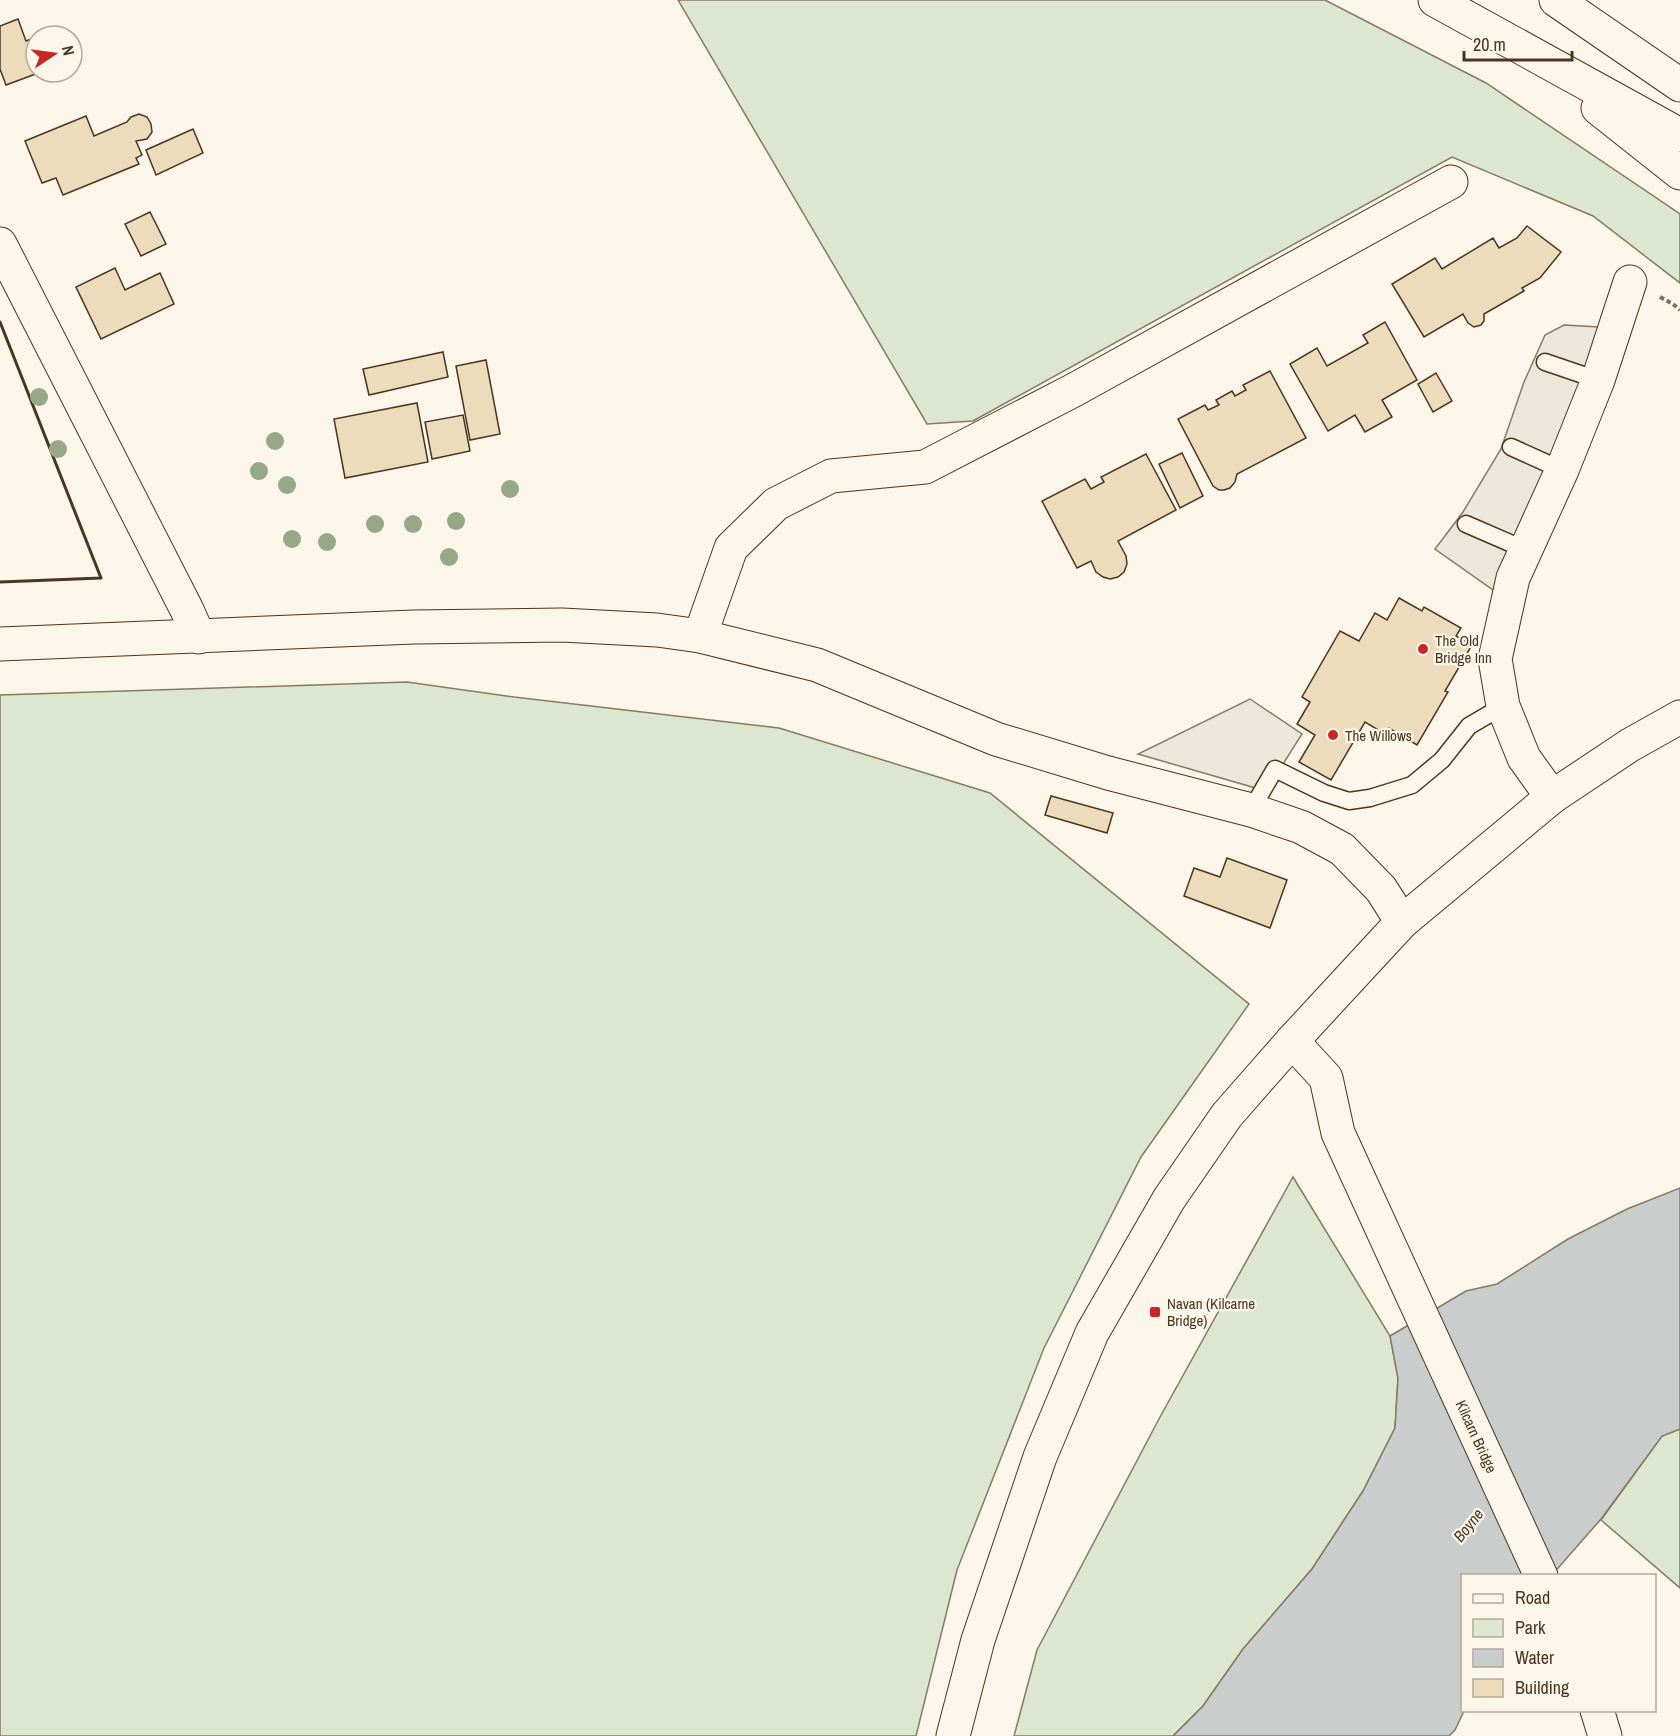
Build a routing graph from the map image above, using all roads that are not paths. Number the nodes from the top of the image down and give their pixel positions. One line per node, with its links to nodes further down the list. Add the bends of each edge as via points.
1 (1435, 0): 3 (main road)
2 (1556, 0): 4 (main road)
3 (1523, 49): 5 (main road); 6 (main road)
4 (1680, 85)
5 (1680, 135)
6 (1680, 173)
7 (1451, 182): 16 (main road, via 1074,390 925,467 831,476 776,504 731,548)
8 (0, 244): 17 (main road)
9 (1630, 282): 11 (main road)
10 (1545, 362): 11 (lane)
11 (1598, 380): 13 (main road)
12 (1511, 447): 13 (lane)
13 (1562, 470): 15 (main road)
14 (1466, 524): 15 (lane)
15 (1526, 550): 19 (main road, via 1513,578 1495,659)
16 (700, 636): 17 (main road, via 562,625); 22 (main road, via 817,665 996,739)
17 (199, 637): 18 (main road)
18 (0, 644)
19 (1503, 706): 21 (main road, via 1524,758); 22 (lane, via 1469,726 1442,760 1412,785 1349,801 1275,769)
20 (1680, 717): 21 (main road)
21 (1552, 797): 23 (main road)
22 (1251, 810): 23 (main road, via 1301,827 1342,849 1381,889)
23 (1402, 922): 24 (main road)
24 (1292, 1041): 25 (main road, Kilcarn Bridge, via 1326,1078 1338,1133); 27 (main road, via 1227,1115 1175,1190 1092,1333 1040,1457 978,1640)
25 (1541, 1574)
26 (1598, 1712): 28 (main road)
27 (953, 1736)
28 (1605, 1736)

